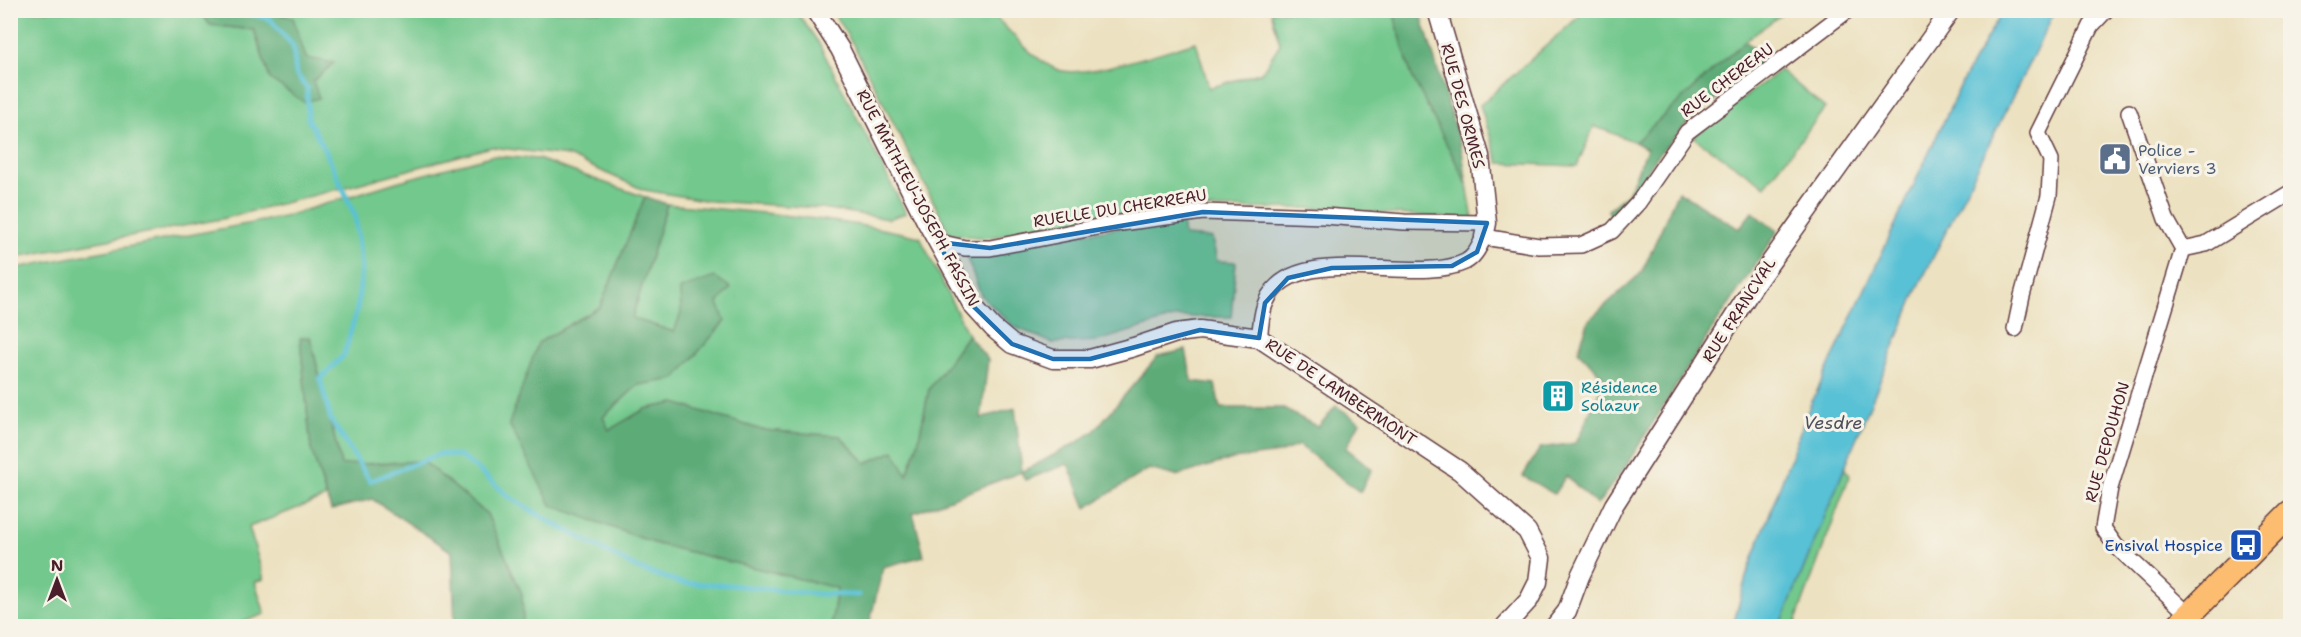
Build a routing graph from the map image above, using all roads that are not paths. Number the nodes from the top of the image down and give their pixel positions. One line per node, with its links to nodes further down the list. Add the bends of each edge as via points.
1 (815, 10): 9 (street, RUE MATHIEU-JOSEPH FASSIN, via 840,49)
2 (1437, 10): 8 (street, RUE DES ORMES, via 1480,156)
3 (1848, 10): 8 (street, RUE CHEREAU, via 1687,132 1638,203 1612,231 1581,245 1539,246)
4 (1951, 10): 16 (street, RUE FRANCVAL, via 1755,284 1614,505 1567,611)
5 (2106, 10): 11 (street, via 2091,26 2038,134 2051,160 2049,196)
6 (2129, 112): 10 (street, via 2166,219)
7 (2290, 193): 10 (street, via 2206,244)
8 (1486, 230): 9 (street, RUELLE DU CHERREAU, via 1324,216 1203,212 1113,224 990,248); 12 (street, RUE DE LAMBERMONT, via 1477,252 1452,266 1429,270 1332,268 1288,278 1265,303)
9 (939, 242): 12 (street, RUE MATHIEU-JOSEPH FASSIN, via 973,306 993,328 1012,344 1053,359 1090,359 1176,333 1200,330)
10 (2183, 249): 14 (street, RUE DEPOUHON, via 2110,488 2103,528)
11 (2016, 329)
12 (1260, 338): 15 (street, RUE DE LAMBERMONT, via 1460,471 1527,531 1540,558 1538,582 1529,600)
13 (2290, 513): 14 (main road)
14 (2184, 621)
15 (1505, 627)
16 (1555, 627)

